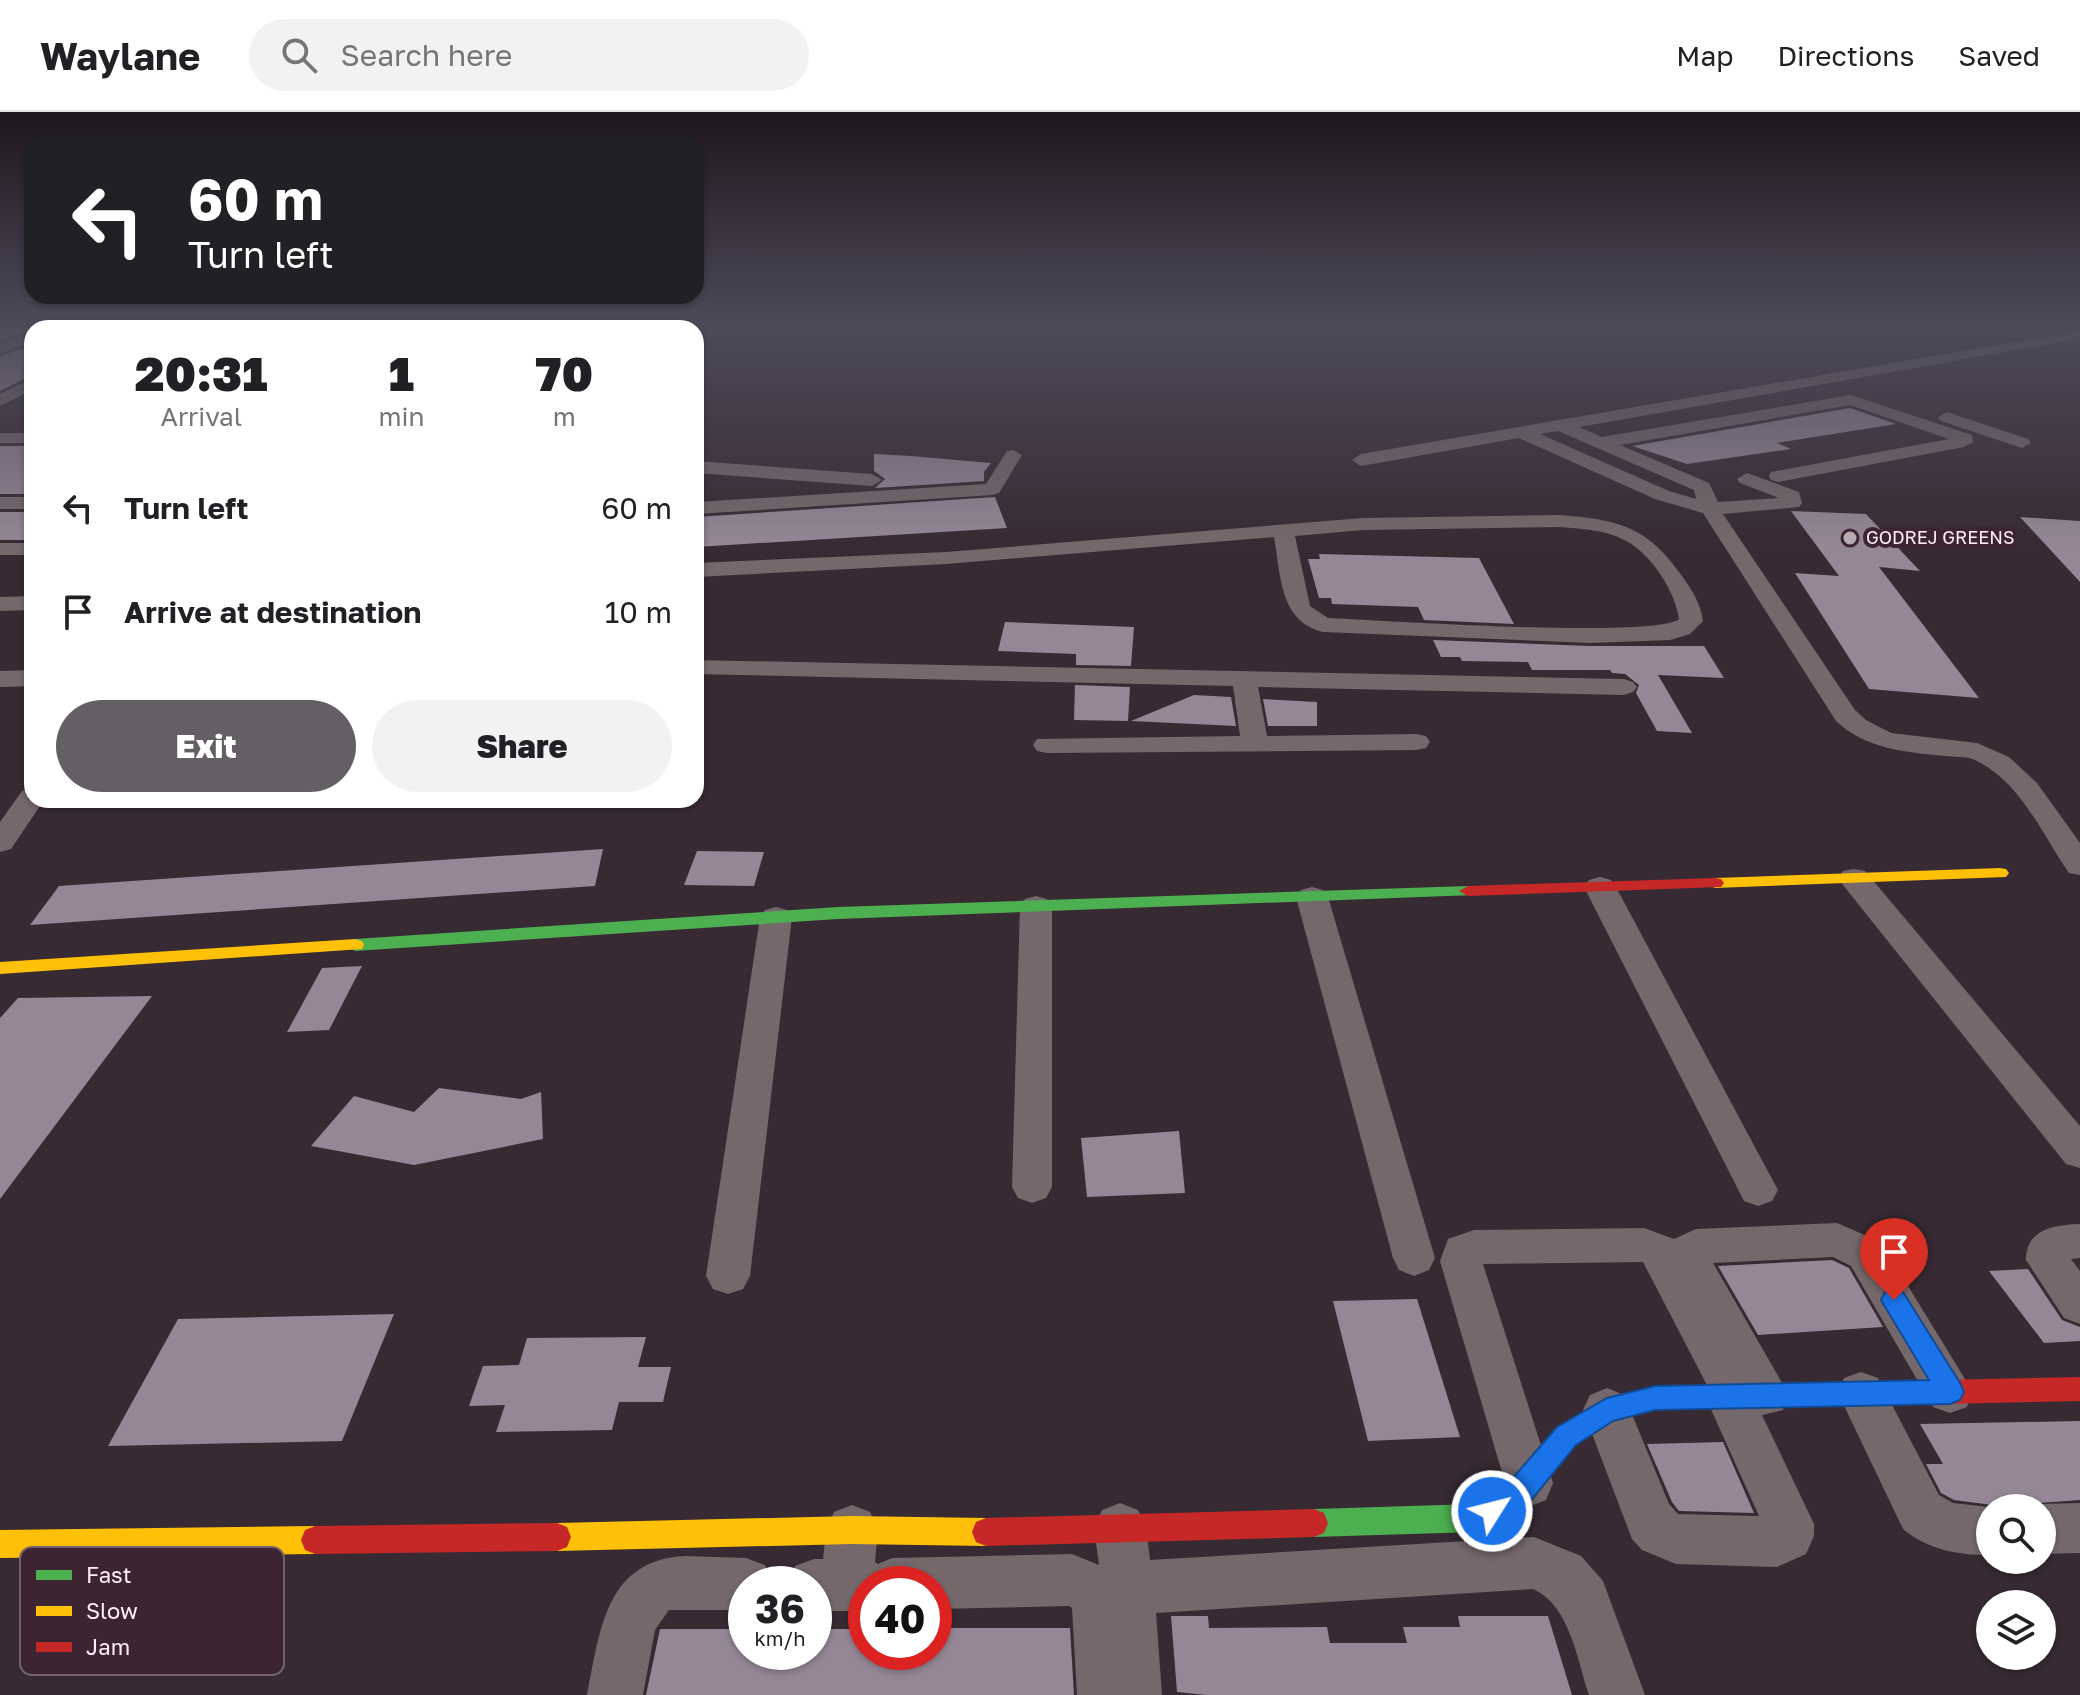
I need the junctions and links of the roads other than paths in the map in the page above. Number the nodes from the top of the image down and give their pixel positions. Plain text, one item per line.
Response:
1 (1716, 400) edge
2 (1900, 400) edge
3 (1564, 427) junction
4 (1523, 433) junction
5 (0, 438) edge
6 (24, 438) edge
7 (1600, 443) junction
8 (2022, 443) dead end
9 (1013, 455) dead end
10 (1361, 460) dead end
11 (704, 468) edge
12 (1778, 476) dead end
13 (1725, 486) junction
14 (992, 489) junction
15 (0, 503) edge
16 (24, 503) edge
17 (704, 507) edge
18 (1283, 529) junction
19 (0, 549) edge
20 (24, 549) edge
21 (704, 570) edge
22 (24, 603) edge
23 (0, 604) edge
24 (704, 667) edge
25 (24, 678) edge
26 (0, 679) edge
27 (1244, 679) junction
28 (1624, 687) dead end
29 (1416, 742) dead end
30 (1255, 744) junction
31 (1047, 745) dead end
32 (24, 808) edge
33 (1, 840) edge
34 (2080, 866) edge
35 (2000, 873) dead end
36 (1854, 878) junction
37 (1600, 887) junction
38 (1312, 897) junction
39 (1036, 906) junction
40 (776, 917) junction
41 (0, 968) edge
42 (2080, 1153) edge
43 (1032, 1187) dead end
44 (1758, 1190) dead end
45 (2080, 1241) edge
46 (1414, 1258) dead end
47 (728, 1276) dead end
48 (2080, 1305) edge
49 (2080, 1389) edge
50 (1950, 1392) junction
51 (1861, 1393) junction
52 (1744, 1396) junction
53 (1607, 1410) junction
54 (1528, 1483) junction
55 (1120, 1528) junction
56 (2080, 1528) edge
57 (2056, 1529) edge
58 (852, 1530) junction
59 (1976, 1530) edge
60 (0, 1544) edge
61 (854, 1566) edge
62 (952, 1582) edge
63 (728, 1584) edge
64 (1128, 1588) junction
65 (615, 1695) edge
66 (1105, 1695) edge
67 (1134, 1695) edge
68 (1617, 1695) edge

1 - 3 street
2 - 8 street
3 - 4 street
3 - 7 street
4 - 10 street
4 - 13 street
5 - 6 street
7 - 12 street
7 - 13 street
9 - 14 street
11 - 14 street
13 - 34 street
14 - 17 street
15 - 16 street
18 - 18 street
18 - 21 street
19 - 20 street
22 - 23 street
24 - 27 street
25 - 26 street
27 - 28 street
27 - 30 street
29 - 30 street
30 - 31 street
32 - 33 street
35 - 36 street
36 - 37 street
36 - 42 street
37 - 38 street
37 - 44 street
38 - 39 street
38 - 46 street
39 - 40 street
39 - 43 street
40 - 41 street
40 - 47 street
45 - 48 street
49 - 50 street
50 - 51 street
50 - 52 street
51 - 52 street
51 - 59 street
52 - 53 street
52 - 53 street
52 - 54 street
53 - 54 street
54 - 55 street
55 - 58 street
55 - 64 street
56 - 57 street
58 - 60 street
58 - 61 street
62 - 66 street
63 - 65 street
64 - 67 street
64 - 68 street

